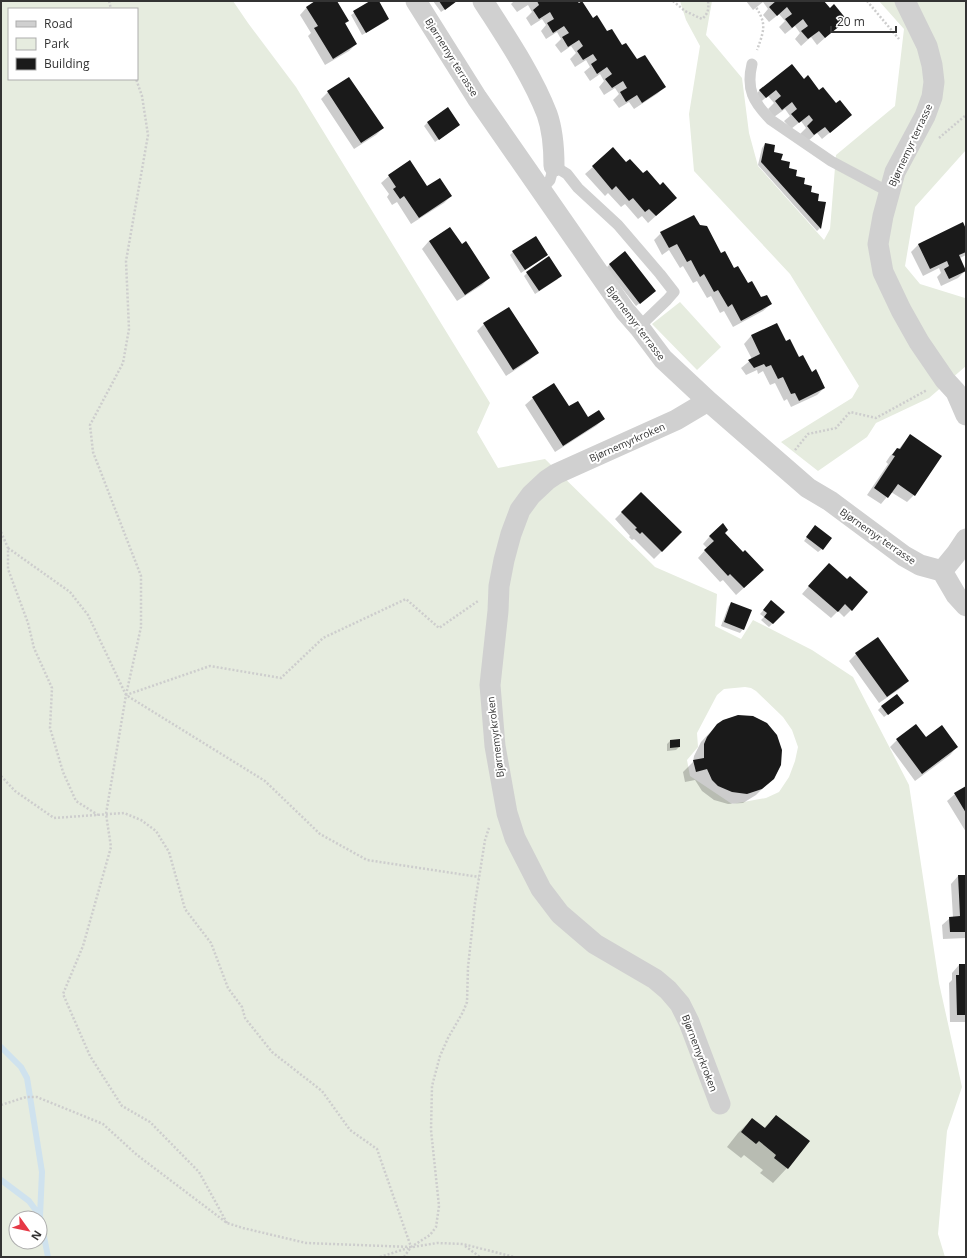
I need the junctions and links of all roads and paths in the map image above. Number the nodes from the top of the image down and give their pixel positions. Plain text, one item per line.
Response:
1 (416, 1) edge
2 (483, 1) edge
3 (673, 1) edge
4 (708, 1) edge
5 (752, 1) edge
6 (905, 1) edge
7 (752, 64) joint
8 (136, 80) edge
9 (554, 166) junction
10 (541, 190) junction
11 (889, 192) junction
12 (639, 327) junction
13 (955, 387) edge
14 (708, 401) junction
15 (966, 415) edge
16 (782, 464) junction
17 (1, 532) edge
18 (966, 539) edge
19 (8, 548) junction
20 (942, 571) junction
21 (499, 586) junction
22 (966, 606) edge
23 (126, 695) junction
24 (1, 776) edge
25 (106, 814) junction
26 (99, 815) junction
27 (489, 826) dead end
28 (479, 877) junction
29 (720, 1104) dead end
30 (1, 1105) edge
31 (227, 1223) junction
32 (463, 1244) junction
33 (411, 1247) junction
34 (380, 1257) edge
35 (404, 1257) edge
36 (480, 1257) edge
37 (514, 1257) edge

1 - 10 street, Bjørnemyr terrasse
2 - 9 street
3 - 4 path
5 - 7 path
6 - 11 street, Bjørnemyr terrasse
7 - 11 lane
8 - 23 path
9 - 10 lane
9 - 12 lane
10 - 12 street, Bjørnemyr terrasse
11 - 13 street, Bjørnemyr terrasse
12 - 14 street, Bjørnemyr terrasse
13 - 15 street, Bjørnemyr terrasse
13 - 16 path
14 - 16 street, Bjørnemyr terrasse
14 - 21 street, Bjørnemyrkroken
16 - 20 street, Bjørnemyr terrasse
17 - 19 path
18 - 20 street
19 - 23 path
19 - 26 path
20 - 22 street
21 - 23 path
21 - 29 street, Bjørnemyrkroken
23 - 25 path
23 - 28 path
24 - 26 path
25 - 26 path
25 - 31 path
25 - 33 path
27 - 28 path
28 - 33 path
30 - 31 path
31 - 33 path
32 - 33 path
32 - 36 path
32 - 37 path
33 - 34 path
33 - 35 path

